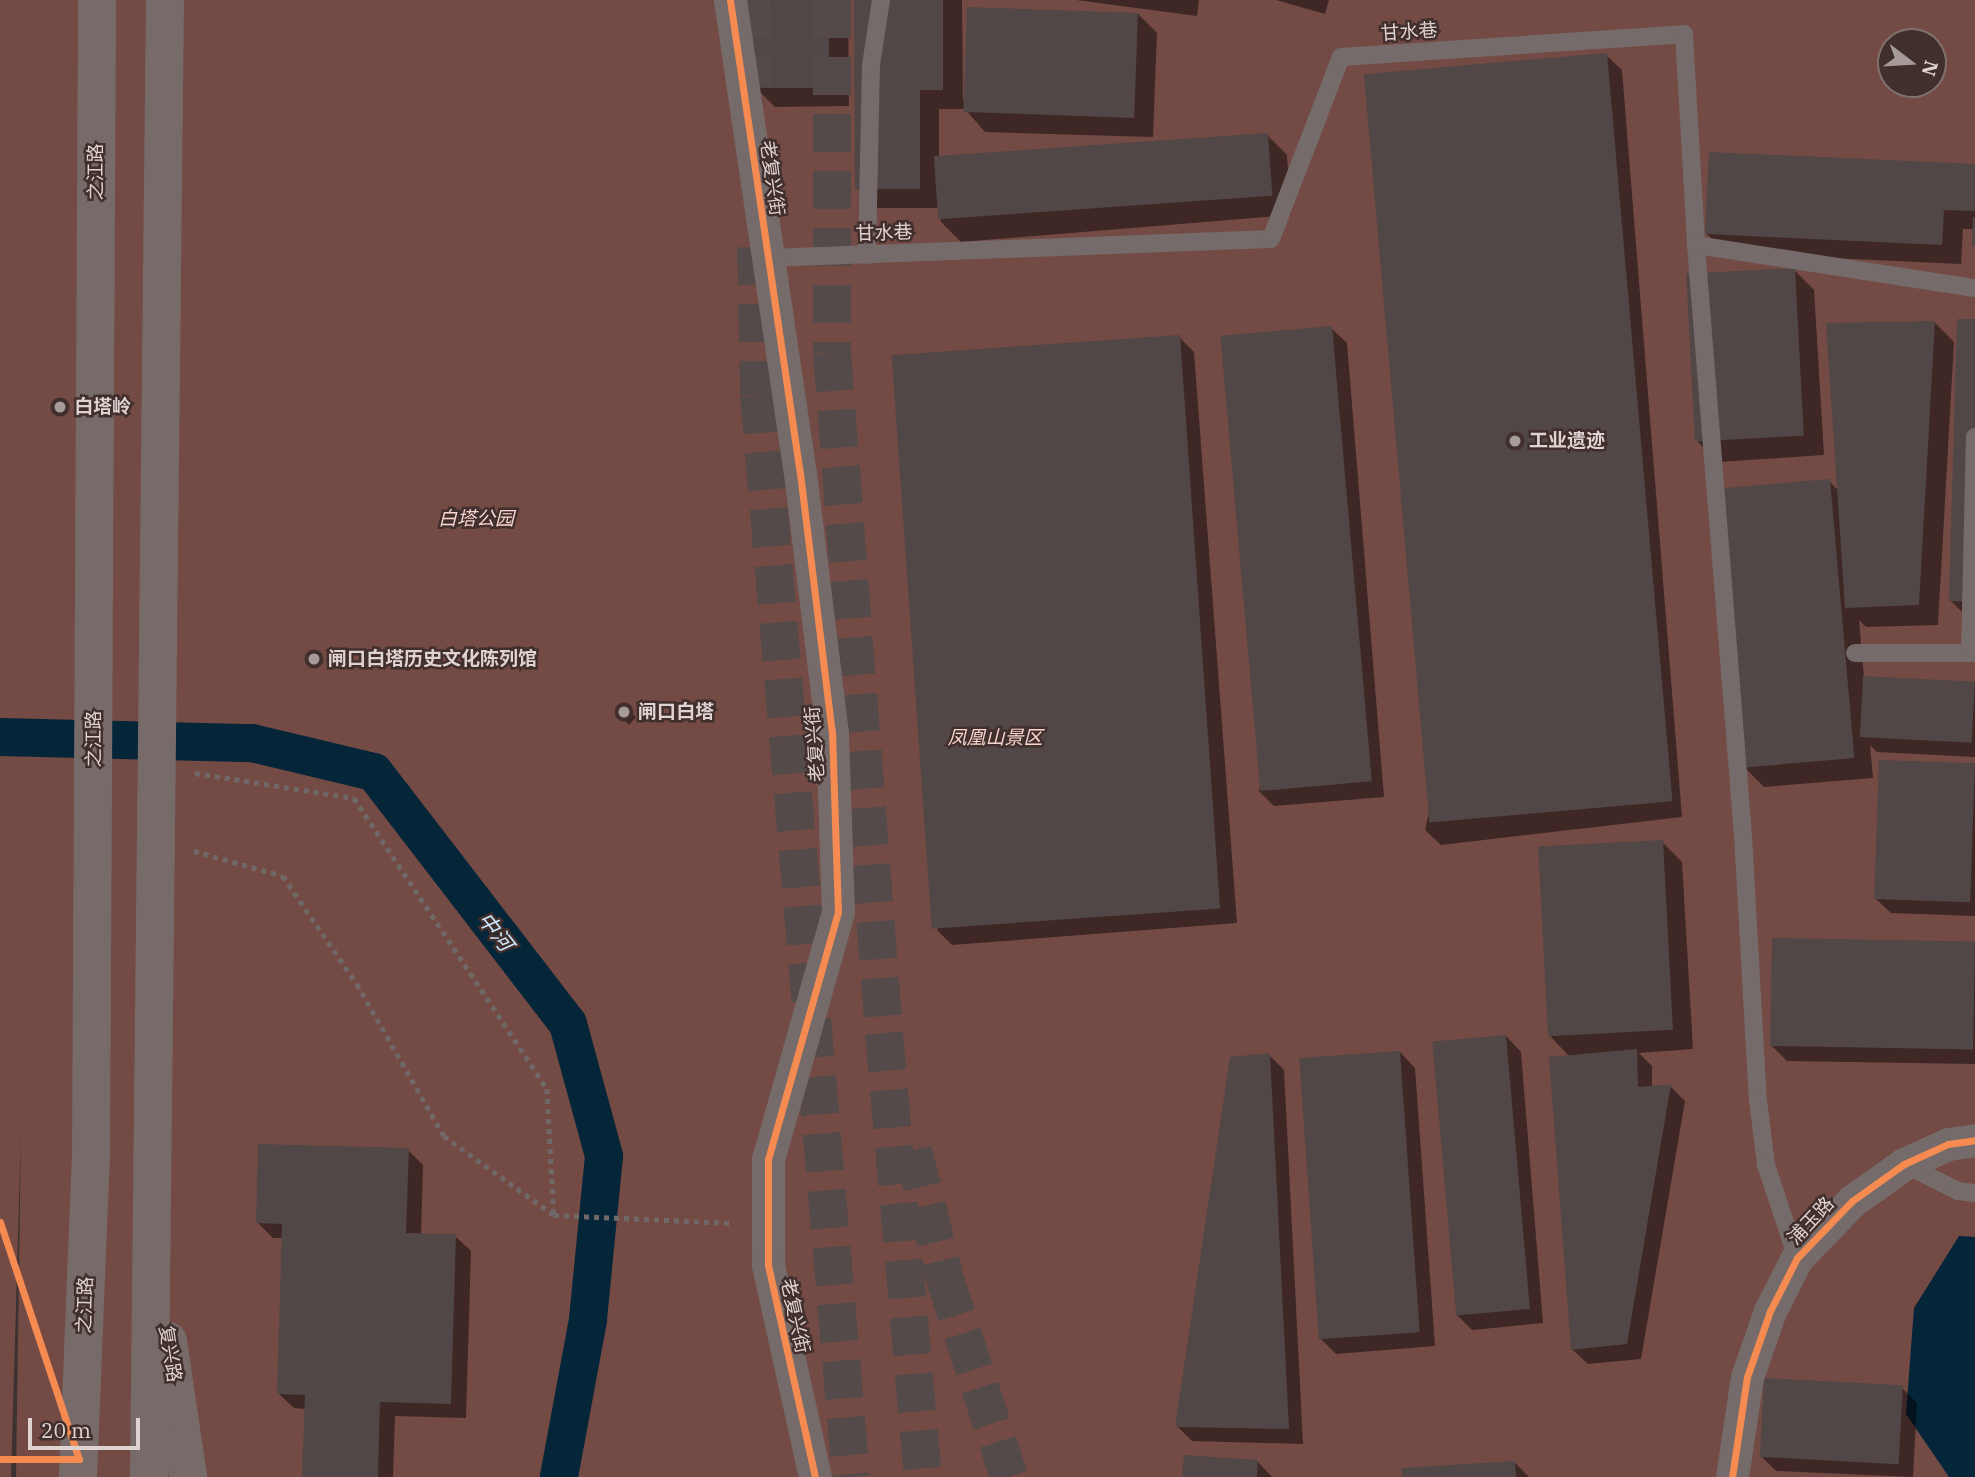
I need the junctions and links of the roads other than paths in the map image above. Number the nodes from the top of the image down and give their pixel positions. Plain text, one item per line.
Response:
1 (97, 0) edge
2 (165, 0) edge
3 (730, 0) edge
4 (881, 0) edge
5 (1696, 245) junction
6 (867, 255) junction
7 (768, 258) junction
8 (1975, 288) edge
9 (1975, 437) edge
10 (1855, 653) dead end
11 (1972, 653) edge
12 (1975, 1140) edge
13 (1905, 1164) junction
14 (1975, 1193) edge
15 (149, 1232) junction
16 (1797, 1258) junction
17 (78, 1477) edge
18 (149, 1477) edge
19 (188, 1477) edge
20 (815, 1477) edge
21 (1732, 1477) edge

1 - 17 main road, 之江路
2 - 15 main road
3 - 7 street, 老复兴街
4 - 6 lane
5 - 6 lane, 甘水巷
5 - 8 lane
5 - 16 lane
6 - 7 lane, 甘水巷
7 - 20 street, 老复兴街
9 - 11 lane
10 - 11 lane
12 - 13 street, 浦玉路
13 - 14 lane
13 - 16 street, 浦玉路
15 - 18 main road
15 - 19 main road, 复兴路
16 - 21 street, 浦玉路

